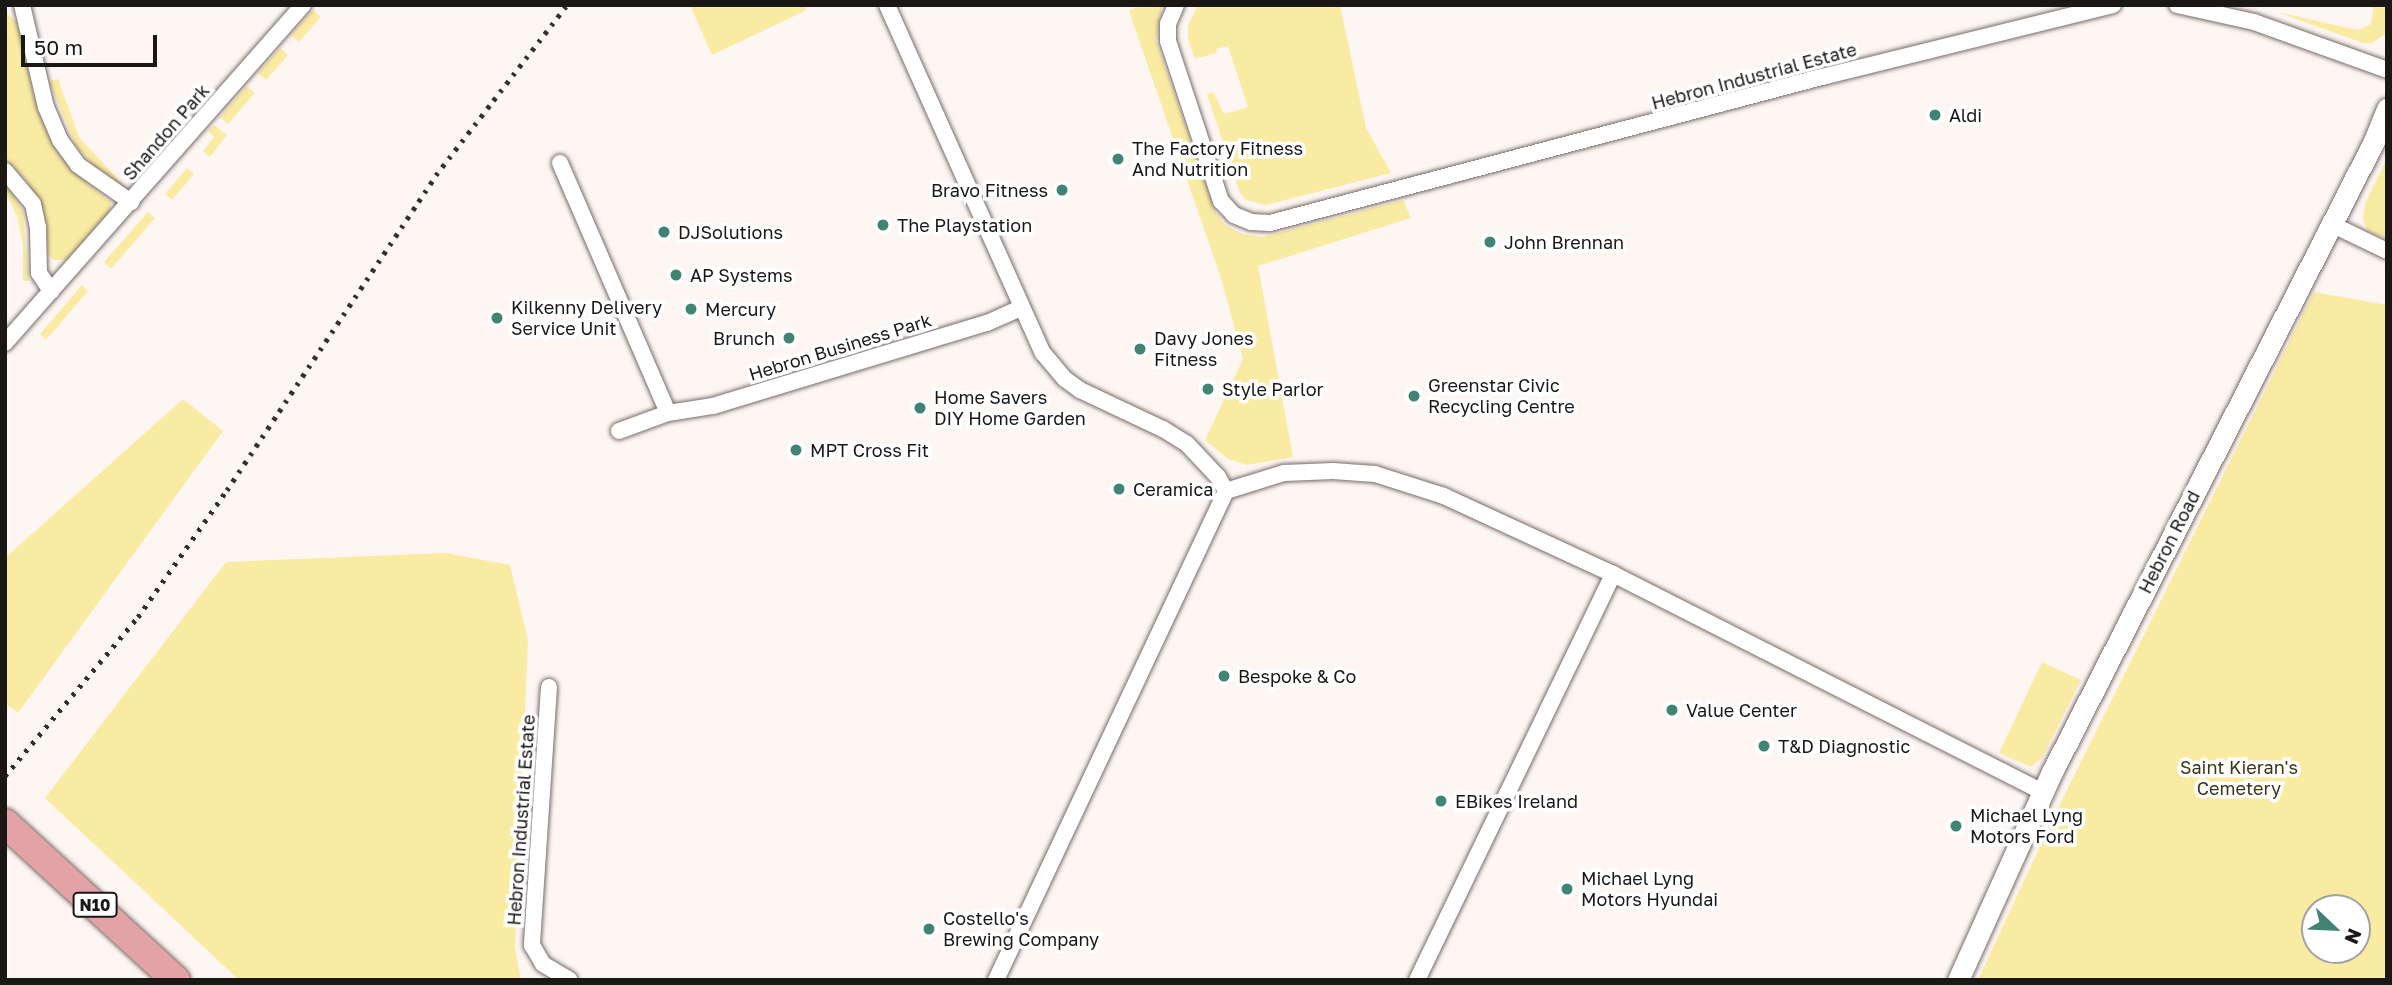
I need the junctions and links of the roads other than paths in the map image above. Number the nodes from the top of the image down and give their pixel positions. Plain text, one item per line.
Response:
1 (22, 5) edge
2 (303, 5) edge
3 (887, 5) edge
4 (1176, 5) edge
5 (2113, 5) edge
6 (2177, 5) edge
7 (2387, 70) edge
8 (2387, 108) edge
9 (560, 163) dead end
10 (5, 171) edge
11 (131, 202) junction
12 (2331, 225) junction
13 (2387, 251) edge
14 (51, 291) junction
15 (1020, 308) junction
16 (5, 343) edge
17 (668, 413) junction
18 (619, 431) dead end
19 (1226, 491) junction
20 (1613, 574) junction
21 (549, 687) dead end
22 (2043, 792) junction
23 (10, 827) edge
24 (176, 980) edge
25 (570, 980) edge
26 (996, 980) edge
27 (1417, 980) edge
28 (1958, 980) edge

1 - 11 street, Shandon Park
2 - 11 street, Shandon Park
3 - 15 street
4 - 5 street, Hebron Industrial Estate
6 - 7 street
8 - 12 street, Hebron Road
9 - 17 street
10 - 14 street
11 - 14 street
12 - 13 street
12 - 22 street, Hebron Road
14 - 16 street
15 - 17 street, Hebron Business Park
15 - 19 street
17 - 18 street, Hebron Business Park
19 - 20 street
19 - 26 street
20 - 22 street
20 - 27 street
21 - 25 street, Hebron Industrial Estate
22 - 28 street, Hebron Road
23 - 24 highway, N10

